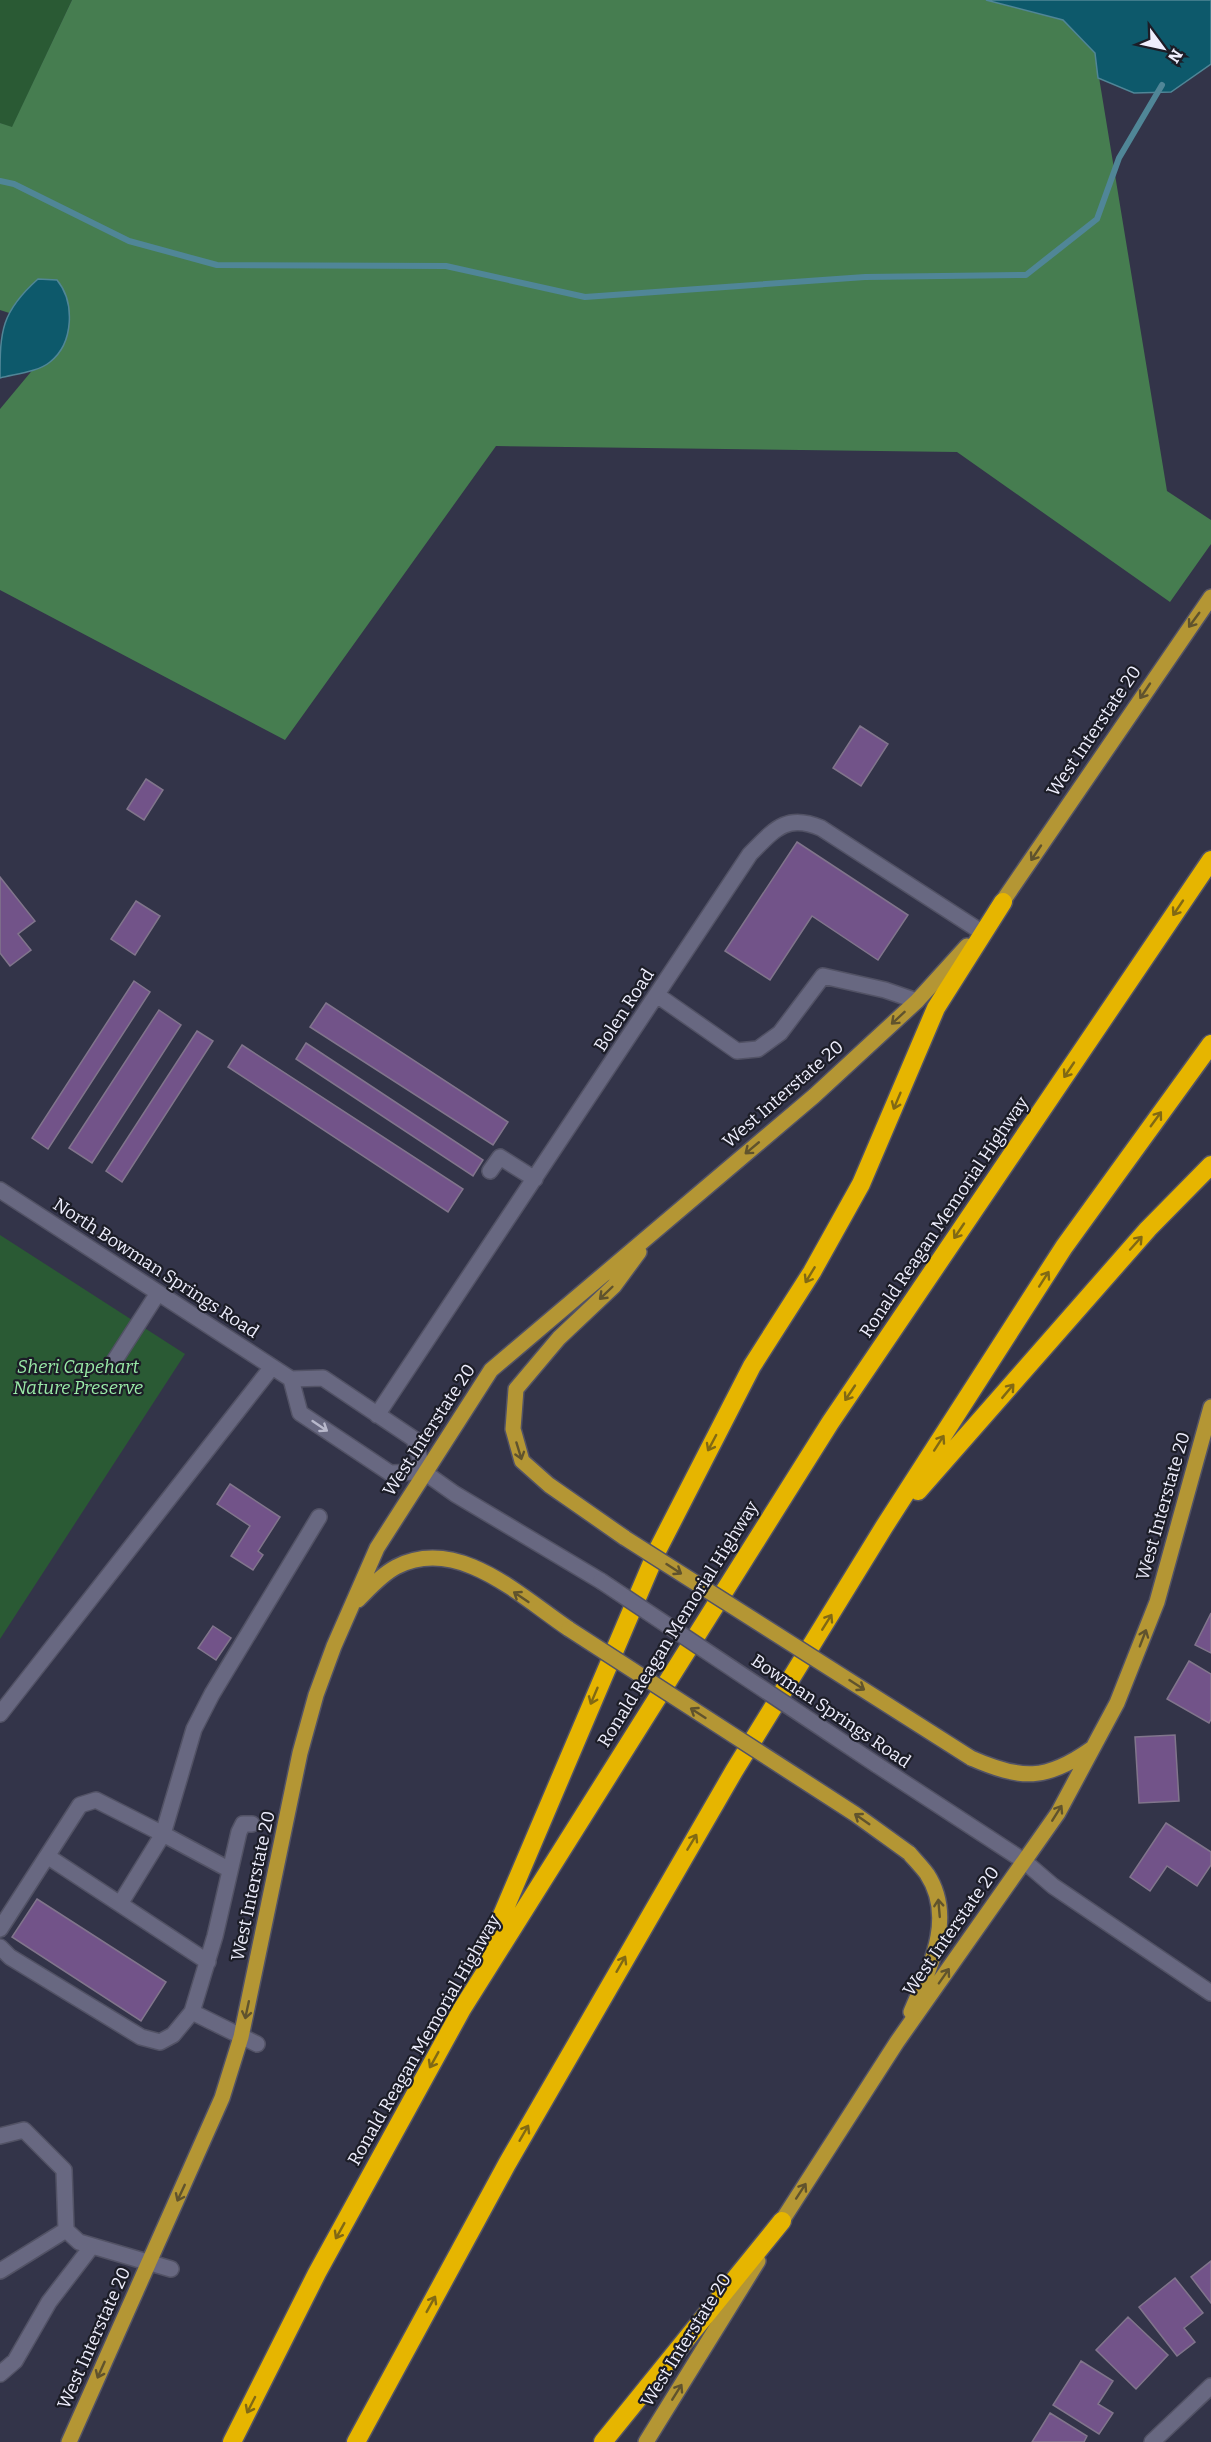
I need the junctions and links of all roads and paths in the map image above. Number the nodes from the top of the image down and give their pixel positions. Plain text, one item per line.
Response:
1 (1211, 597) edge
2 (1211, 860) edge
3 (1003, 902) junction
4 (980, 931) junction
5 (657, 995) junction
6 (917, 1001) junction
7 (1211, 1044) edge
8 (1211, 1165) edge
9 (490, 1171) dead end
10 (535, 1179) junction
11 (0, 1190) edge
12 (655, 1231) junction
13 (158, 1293) junction
14 (112, 1363) dead end
15 (272, 1367) junction
16 (291, 1379) junction
17 (1211, 1407) edge
18 (377, 1415) junction
19 (424, 1472) junction
20 (320, 1516) dead end
21 (884, 1527) junction
22 (351, 1606) junction
23 (0, 1714) edge
24 (1094, 1746) junction
25 (252, 1824) dead end
26 (163, 1834) junction
27 (47, 1856) junction
28 (1024, 1862) junction
29 (230, 1870) junction
30 (120, 1904) junction
31 (0, 1929) edge
32 (0, 1947) edge
33 (208, 1962) junction
34 (1211, 1993) edge
35 (462, 2009) junction
36 (192, 2013) junction
37 (241, 2037) junction
38 (897, 2042) junction
39 (257, 2044) dead end
40 (0, 2136) edge
41 (782, 2221) junction
42 (66, 2230) junction
43 (92, 2246) junction
44 (149, 2261) junction
45 (171, 2269) dead end
46 (0, 2271) edge
47 (403, 2356) junction
48 (0, 2374) edge
49 (1211, 2386) edge
50 (69, 2442) edge
51 (232, 2442) edge
52 (356, 2442) edge
53 (366, 2442) edge
54 (603, 2442) edge
55 (646, 2442) edge
56 (1152, 2442) edge

1 -> 3 main road, West Interstate 20
2 -> 35 highway, Ronald Reagan Memorial Highway
3 - 4 main road, West Interstate 20
3 -> 35 highway
4 - 5 street, Bolen Road
4 - 6 main road, West Interstate 20
5 - 6 street
5 - 10 street, Bolen Road
6 -> 12 main road, West Interstate 20
21 -> 7 highway
21 -> 8 highway
9 - 10 street
10 - 18 street, Bolen Road
11 - 13 street, North Bowman Springs Road
12 - 19 main road, West Interstate 20
12 -> 24 main road, bridge
13 - 14 street
13 - 15 street, North Bowman Springs Road
15 - 16 street, North Bowman Springs Road
15 - 23 street
16 - 18 street
16 -> 19 street
24 -> 17 main road, West Interstate 20
18 - 19 street
19 - 22 main road, West Interstate 20
19 - 28 street, Bowman Springs Road, bridge
20 - 26 street
47 -> 21 highway
22 -> 37 main road, West Interstate 20
38 -> 22 main road, bridge
28 -> 24 main road, West Interstate 20
25 - 29 street
26 - 27 street
26 - 29 street
26 - 30 street
27 - 30 street
27 - 31 street
28 - 34 street, Bowman Springs Road
38 -> 28 main road, West Interstate 20
29 - 33 street
30 - 33 street
32 - 36 street
33 - 36 street
35 -> 51 highway, Ronald Reagan Memorial Highway
36 - 37 street
37 - 39 street
37 -> 44 main road, West Interstate 20
41 -> 38 main road, West Interstate 20
40 - 42 street
41 - 54 highway
55 -> 41 main road, West Interstate 20
42 - 43 street
42 - 46 street
43 - 44 street
43 - 48 street
44 - 45 street
44 -> 50 main road, West Interstate 20
47 - 52 highway
47 - 53 highway
49 - 56 street

